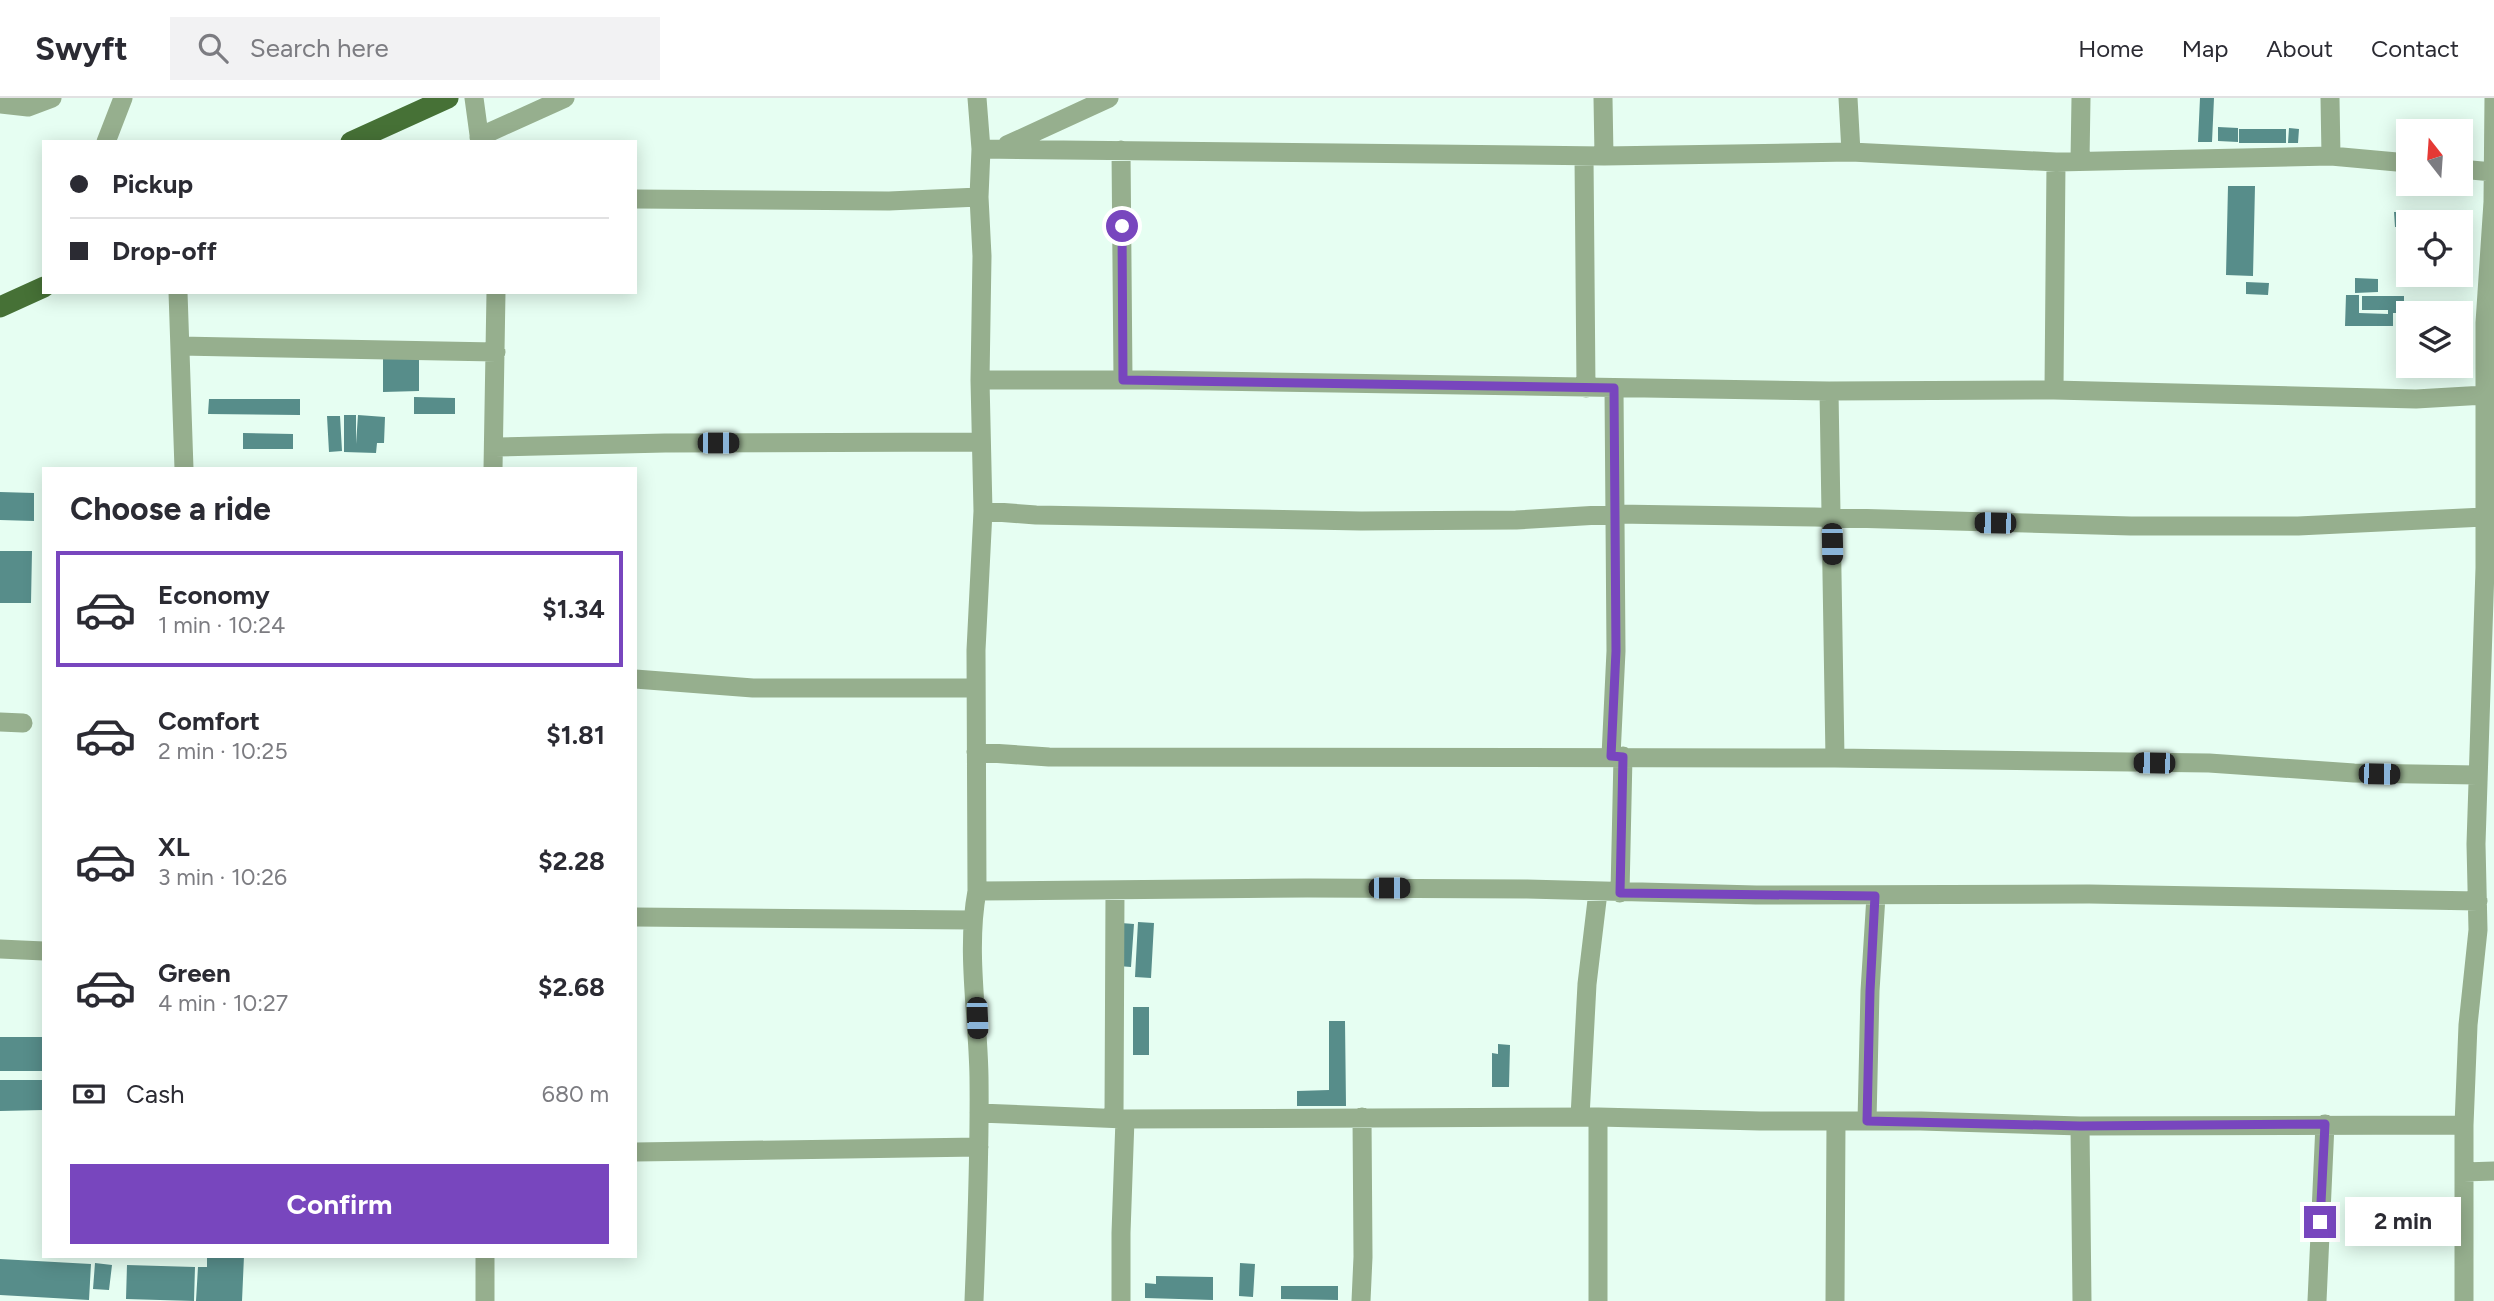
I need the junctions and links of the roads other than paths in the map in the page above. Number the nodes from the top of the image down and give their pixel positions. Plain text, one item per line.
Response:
1 (52, 98) edge
2 (123, 98) edge
3 (448, 98) edge
4 (474, 98) edge
5 (565, 98) edge
6 (977, 98) edge
7 (1108, 98) edge
8 (1603, 98) edge
9 (1848, 98) edge
10 (2081, 98) edge
11 (2330, 98) edge
12 (2494, 98) edge
13 (0, 104) edge
14 (107, 140) edge
15 (355, 140) edge
16 (480, 140) edge
17 (990, 149) junction
18 (1121, 149) junction
19 (1851, 152) junction
20 (1584, 156) junction
21 (1604, 156) junction
22 (2331, 156) junction
23 (2080, 161) junction
24 (2056, 162) junction
25 (2396, 162) edge
26 (2473, 170) edge
27 (2493, 172) edge
28 (979, 197) junction
29 (637, 198) edge
30 (2493, 202) edge
31 (42, 288) edge
32 (178, 294) edge
33 (496, 294) edge
34 (0, 307) edge
35 (180, 346) junction
36 (496, 352) junction
37 (980, 380) junction
38 (1123, 380) junction
39 (1586, 388) junction
40 (1614, 388) junction
41 (2054, 390) junction
42 (1829, 391) junction
43 (2485, 395) junction
44 (981, 442) junction
45 (2490, 444) edge
46 (495, 447) junction
47 (184, 467) edge
48 (494, 467) edge
49 (983, 511) junction
50 (1616, 514) junction
51 (1831, 517) junction
52 (2484, 517) junction
53 (2488, 679) edge
54 (637, 680) edge
55 (976, 688) junction
56 (0, 722) edge
57 (23, 723) dead end
58 (976, 752) junction
59 (1617, 756) junction
60 (1835, 758) junction
61 (2477, 775) junction
62 (1115, 890) junction
63 (976, 891) junction
64 (1598, 892) junction
65 (1620, 893) junction
66 (1875, 896) junction
67 (2478, 901) junction
68 (637, 917) edge
69 (971, 920) junction
70 (2486, 930) edge
71 (0, 949) edge
72 (42, 951) edge
73 (979, 1113) junction
74 (1362, 1117) junction
75 (1589, 1117) junction
76 (1120, 1119) junction
77 (1836, 1121) junction
78 (1867, 1121) junction
79 (2325, 1124) junction
80 (2464, 1125) junction
81 (2080, 1126) junction
82 (979, 1147) junction
83 (637, 1152) edge
84 (2494, 1171) edge
85 (2464, 1172) junction
86 (485, 1258) edge
87 (485, 1301) edge
88 (974, 1301) edge
89 (1121, 1301) edge
90 (1361, 1301) edge
91 (1598, 1301) edge
92 (1835, 1301) edge
93 (2082, 1301) edge
94 (2317, 1301) edge
95 (2464, 1301) edge

1 - 13 street
2 - 14 street
3 - 15 main road
4 - 16 street
5 - 16 street
6 - 17 street
7 - 17 street
8 - 21 street
9 - 19 street
10 - 23 street
11 - 22 street
12 - 27 street
17 - 18 street
17 - 28 street
18 - 20 street
18 - 38 street
19 - 21 street
19 - 24 street
20 - 21 street
20 - 39 street
22 - 23 street
22 - 25 street
23 - 24 street
24 - 41 street
26 - 27 street
27 - 30 street
28 - 29 street
28 - 37 street
30 - 43 street
31 - 34 main road
32 - 35 street
33 - 36 street
35 - 36 street
35 - 47 street
36 - 46 street
37 - 38 street
37 - 44 street
38 - 39 street
39 - 40 street
40 - 42 street
40 - 50 street
41 - 42 street
41 - 43 street
42 - 51 street
43 - 45 street
44 - 46 street
44 - 49 street
45 - 52 street
46 - 48 street
49 - 50 street
49 - 55 street
50 - 51 street
50 - 59 street
51 - 52 street
51 - 60 street
52 - 53 street
53 - 61 street
54 - 55 street
55 - 58 street
56 - 57 street
58 - 59 street
58 - 63 street
59 - 60 street
59 - 65 street
60 - 61 street
61 - 67 street
62 - 63 street
62 - 64 street
62 - 76 street
63 - 69 street
64 - 65 street
64 - 75 street
65 - 66 street
66 - 67 street
66 - 78 street
67 - 70 street
68 - 69 street
69 - 73 street
70 - 80 street
71 - 72 street
73 - 76 street
73 - 82 street
74 - 75 street
74 - 76 street
74 - 90 street
75 - 77 street
75 - 91 street
76 - 89 street
77 - 78 street
77 - 92 street
78 - 81 street
79 - 80 street
79 - 81 street
79 - 94 street
80 - 85 street
81 - 93 street
82 - 83 street
82 - 88 street
84 - 85 street
85 - 95 street
86 - 87 street

